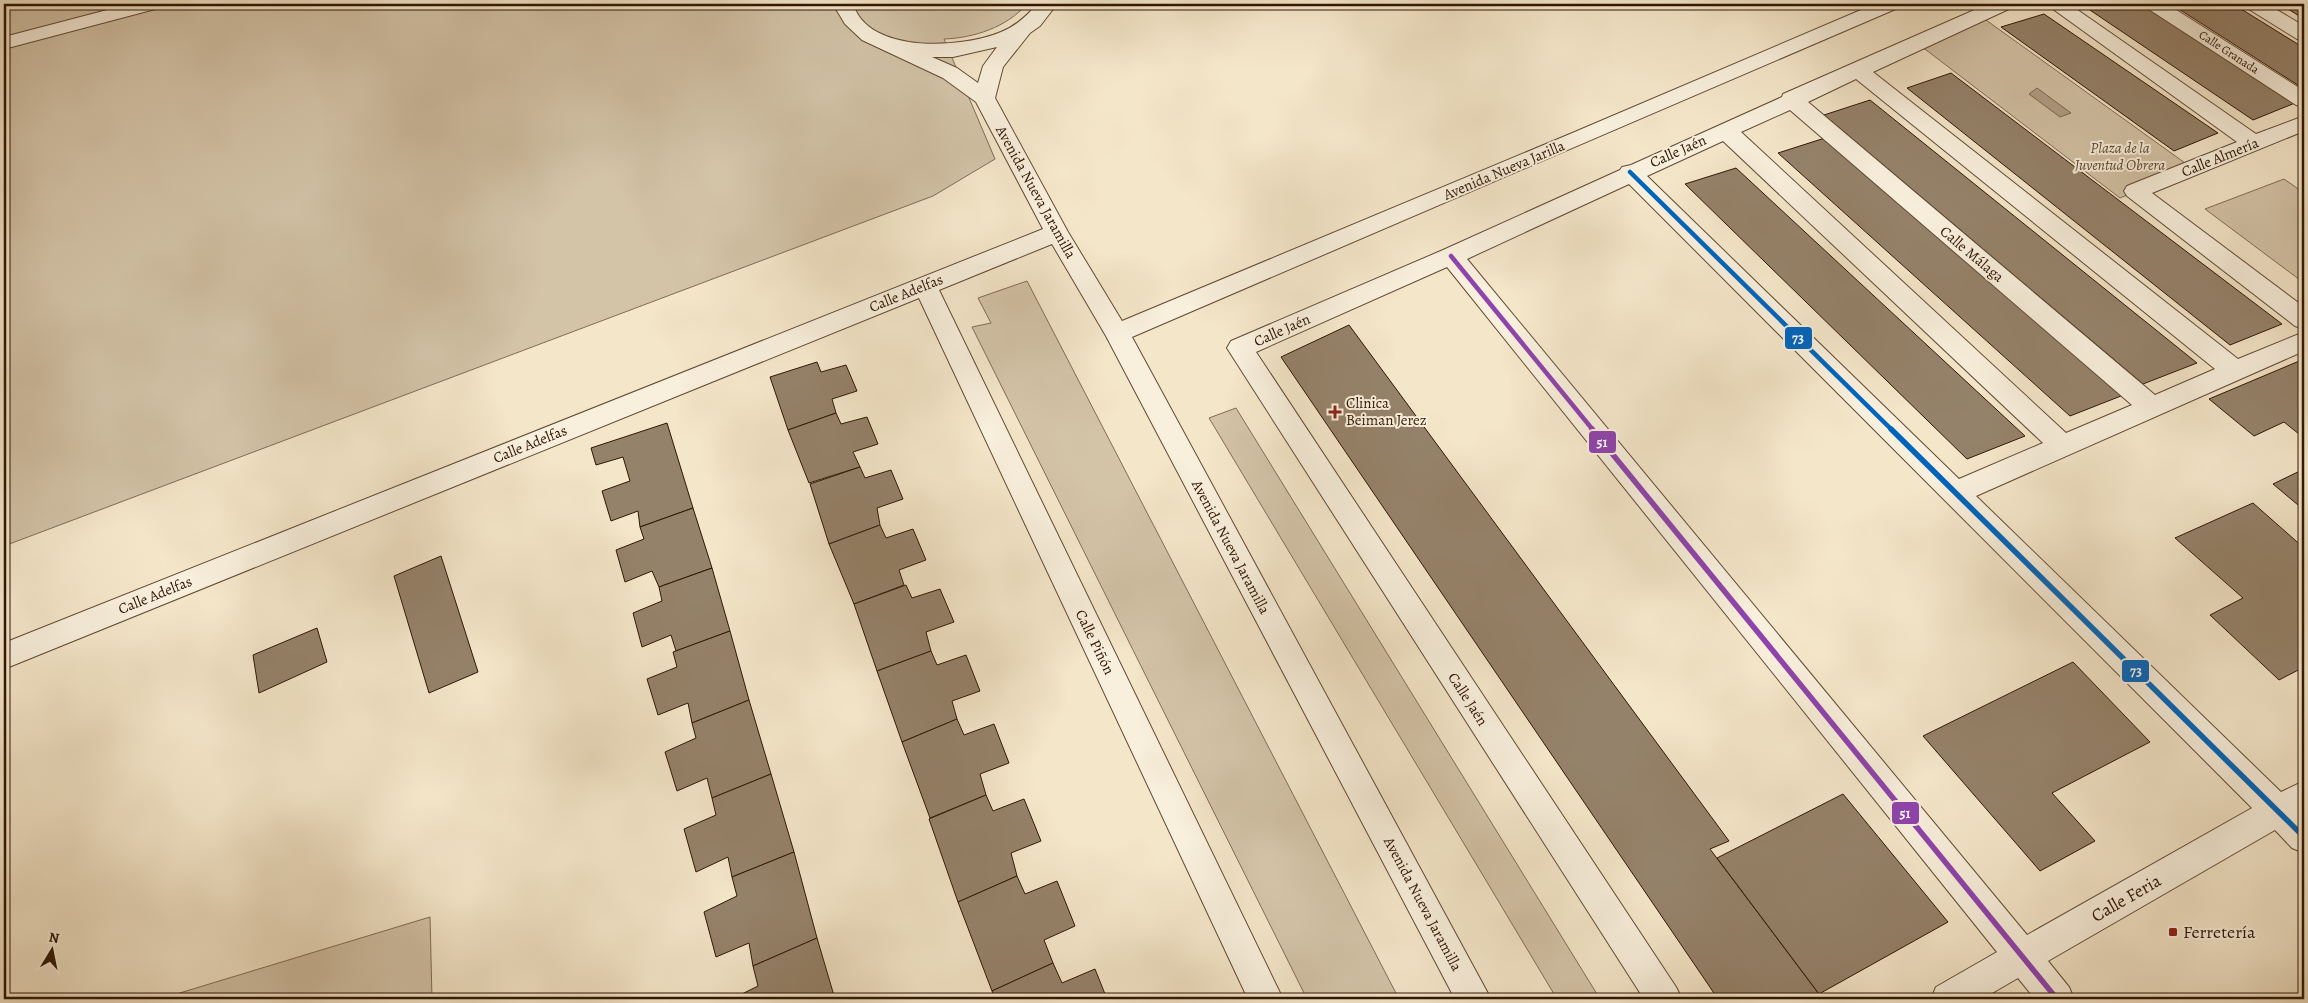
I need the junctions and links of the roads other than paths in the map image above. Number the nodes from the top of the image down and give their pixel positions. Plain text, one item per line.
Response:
1 (152, 4) edge
2 (843, 4) edge
3 (1891, 4) edge
4 (2004, 4) edge
5 (2056, 4) edge
6 (2154, 4) edge
7 (2254, 4) edge
8 (1047, 6) edge
9 (118, 8) edge
10 (1025, 28) junction
11 (2304, 35) edge
12 (883, 42) junction
13 (4, 43) edge
14 (1858, 70) junction
15 (984, 98) junction
16 (1791, 100) junction
17 (2304, 100) edge
18 (2304, 124) edge
19 (1725, 130) junction
20 (2254, 144) junction
21 (1630, 172) junction
22 (1057, 233) junction
23 (1451, 256) junction
24 (925, 285) junction
25 (2304, 320) edge
26 (1116, 332) junction
27 (2304, 340) edge
28 (2236, 372) junction
29 (2154, 408) junction
30 (2064, 447) junction
31 (1955, 493) junction
32 (4, 656) edge
33 (2291, 804) edge
34 (2304, 837) edge
35 (2022, 957) junction
36 (1266, 999) edge
37 (1474, 999) edge
38 (1664, 999) edge
39 (1948, 999) edge
40 (2057, 999) edge

1 - 9 street
2 - 12 street
3 - 26 street, Avenida Nueva Jarilla
4 - 14 street, Calle Jaén
5 - 20 street
6 - 17 street, Calle Granada
7 - 11 street
8 - 10 street
9 - 13 street
10 - 12 street
10 - 15 street
12 - 15 street, Avenida Nueva Jaramilla
14 - 16 street, Calle Jaén
14 - 28 street
15 - 22 street, Avenida Nueva Jaramilla
16 - 19 street, Calle Jaén
16 - 29 street, Calle Málaga
18 - 20 street, Calle Almería
19 - 21 street, Calle Jaén
19 - 30 street
20 - 25 street, Calle Almería
21 - 23 street, Calle Jaén
21 - 31 street
22 - 24 street, Calle Adelfas
22 - 26 street, Avenida Nueva Jaramilla
23 - 35 street
23 - 38 street, Calle Jaén
24 - 32 street, Calle Adelfas
24 - 36 street, Calle Piñón
26 - 37 street, Avenida Nueva Jaramilla
27 - 28 street
28 - 29 street
29 - 30 street
30 - 31 street
31 - 33 street
33 - 34 street
33 - 35 street, Calle Feria
35 - 39 street, Calle Feria
35 - 40 street

